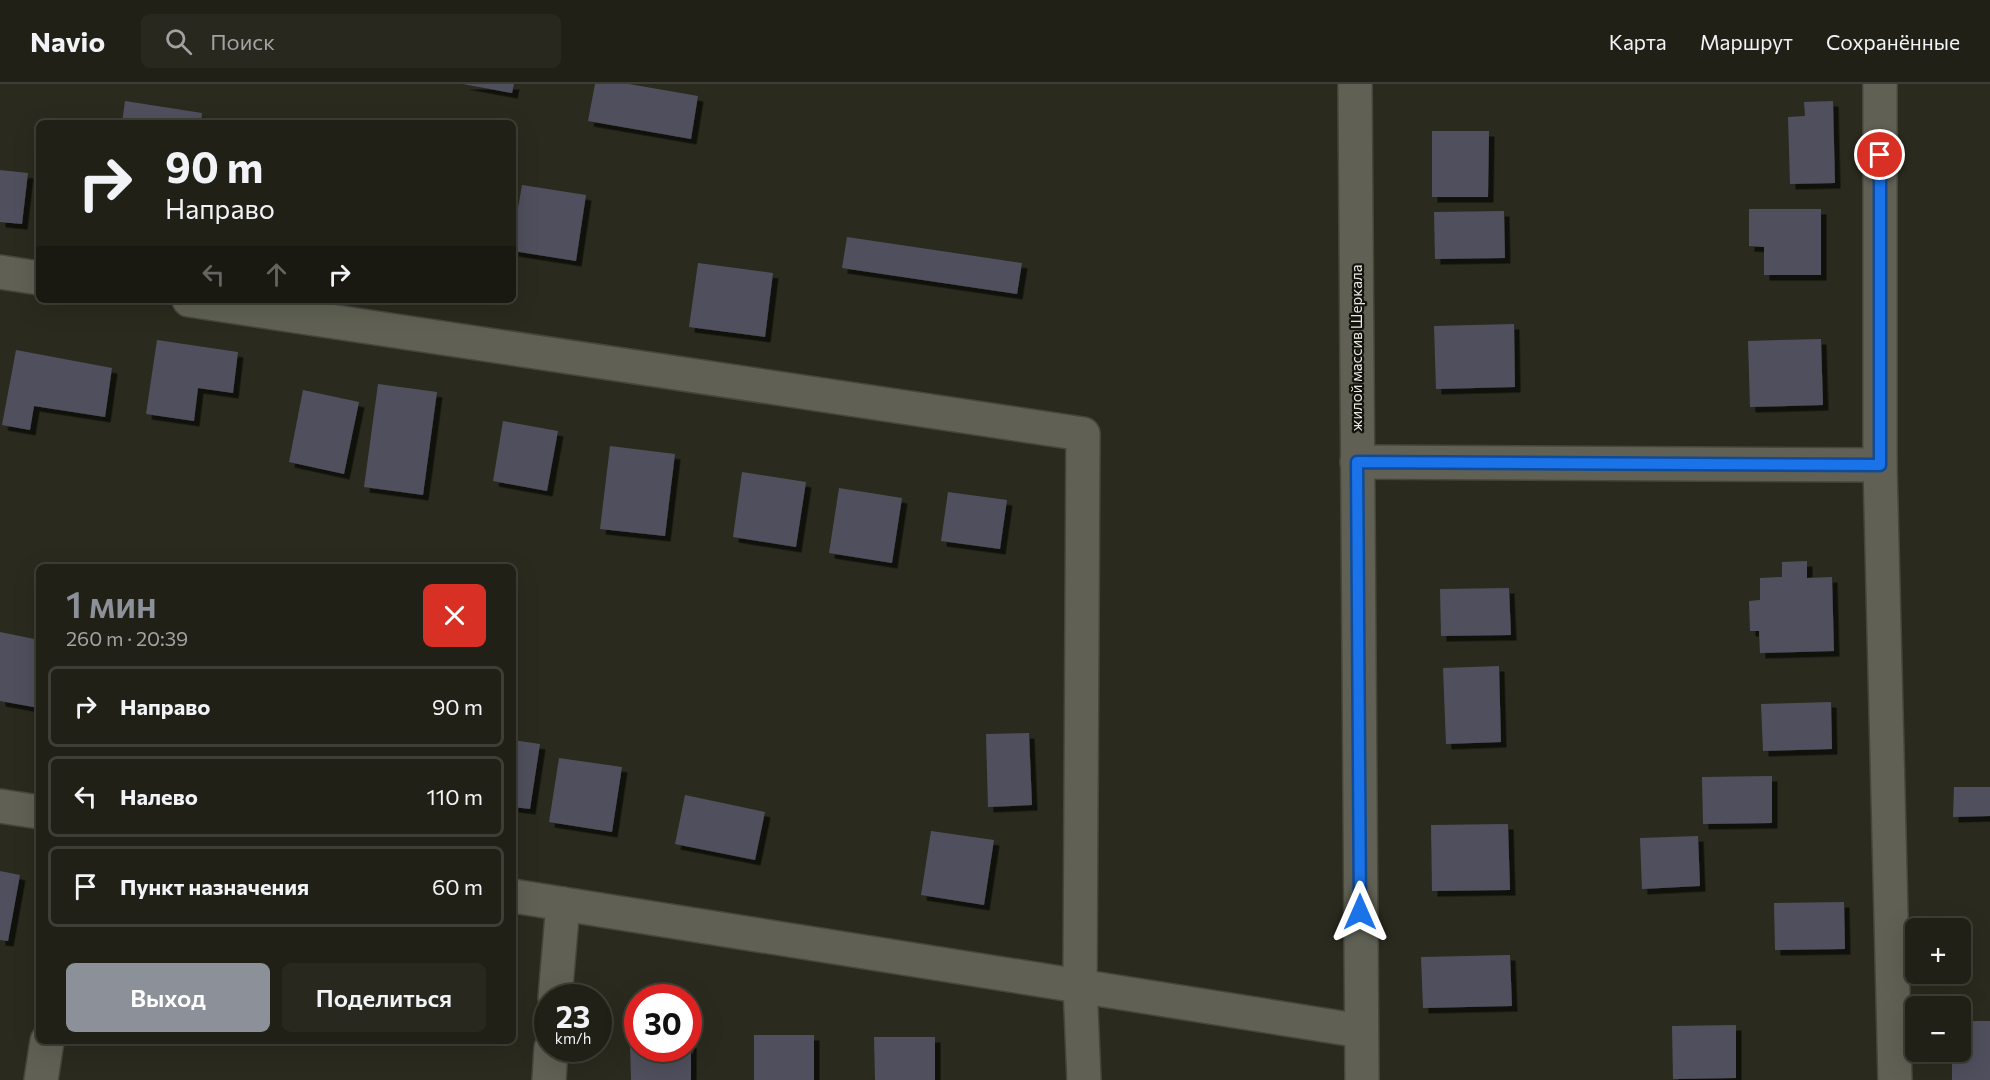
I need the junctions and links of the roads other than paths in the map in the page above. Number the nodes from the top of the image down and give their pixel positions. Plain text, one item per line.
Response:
1 (1354, 84) edge
2 (1880, 84) edge
3 (0, 272) edge
4 (36, 278) edge
5 (209, 303) edge
6 (1357, 462) junction
7 (1880, 465) junction
8 (0, 806) edge
9 (36, 812) edge
10 (516, 896) edge
11 (563, 904) junction
12 (556, 984) edge
13 (1080, 985) junction
14 (1361, 1031) junction
15 (47, 1044) edge
16 (550, 1062) edge
17 (41, 1080) edge
18 (549, 1080) edge
19 (1084, 1080) edge
20 (1362, 1080) edge
21 (1895, 1080) edge

1 - 6 street, жилой массив Шеркала
2 - 7 street
3 - 4 street
5 - 13 street
6 - 7 street
6 - 14 street, жилой массив Шеркала
7 - 21 street
8 - 9 street
10 - 11 street
11 - 12 street
11 - 13 street
13 - 14 street
13 - 19 street
14 - 20 street, жилой массив Шеркала
15 - 17 street
16 - 18 street

